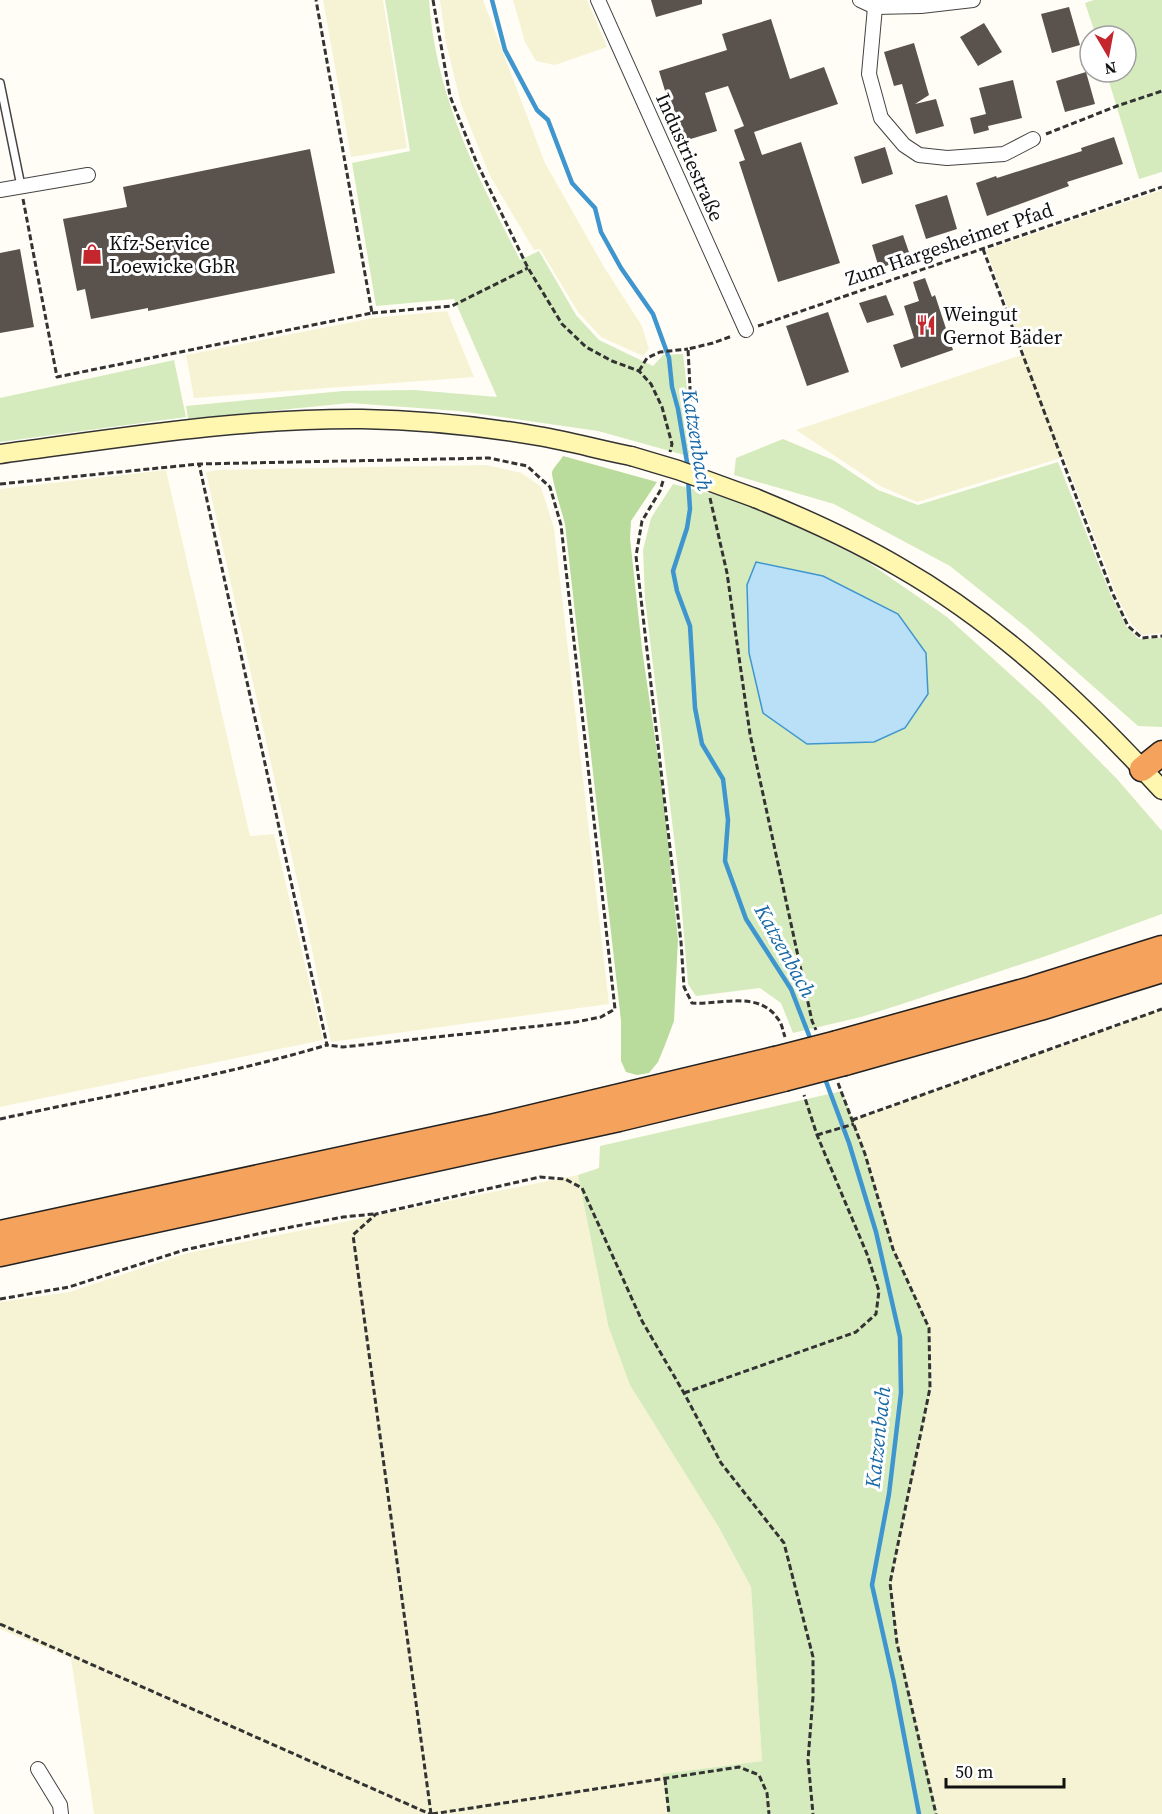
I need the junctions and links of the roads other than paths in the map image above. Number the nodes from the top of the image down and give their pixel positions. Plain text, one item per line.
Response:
1 (598, 0) edge
2 (860, 0) edge
3 (973, 0) edge
4 (875, 7) junction
5 (0, 83) edge
6 (1034, 139) road end
7 (88, 175) dead end
8 (21, 186) junction
9 (0, 190) edge
10 (746, 330) road end
11 (0, 454) edge
12 (1162, 753) edge
13 (1154, 778) edge
14 (1162, 948) edge
15 (1162, 970) edge
16 (840, 1062) junction
17 (60, 1230) junction
18 (0, 1233) edge
19 (0, 1254) edge
20 (38, 1769) dead end
21 (61, 1814) edge

1 - 10 street, Industriestraße
2 - 4 street
3 - 4 street
4 - 6 street
5 - 8 lane
7 - 8 street
8 - 9 street
11 - 13 main road, bridge
12 - 13 highway
14 - 16 highway
15 - 16 highway
16 - 17 highway, bridge
17 - 18 highway
17 - 19 highway
20 - 21 street

